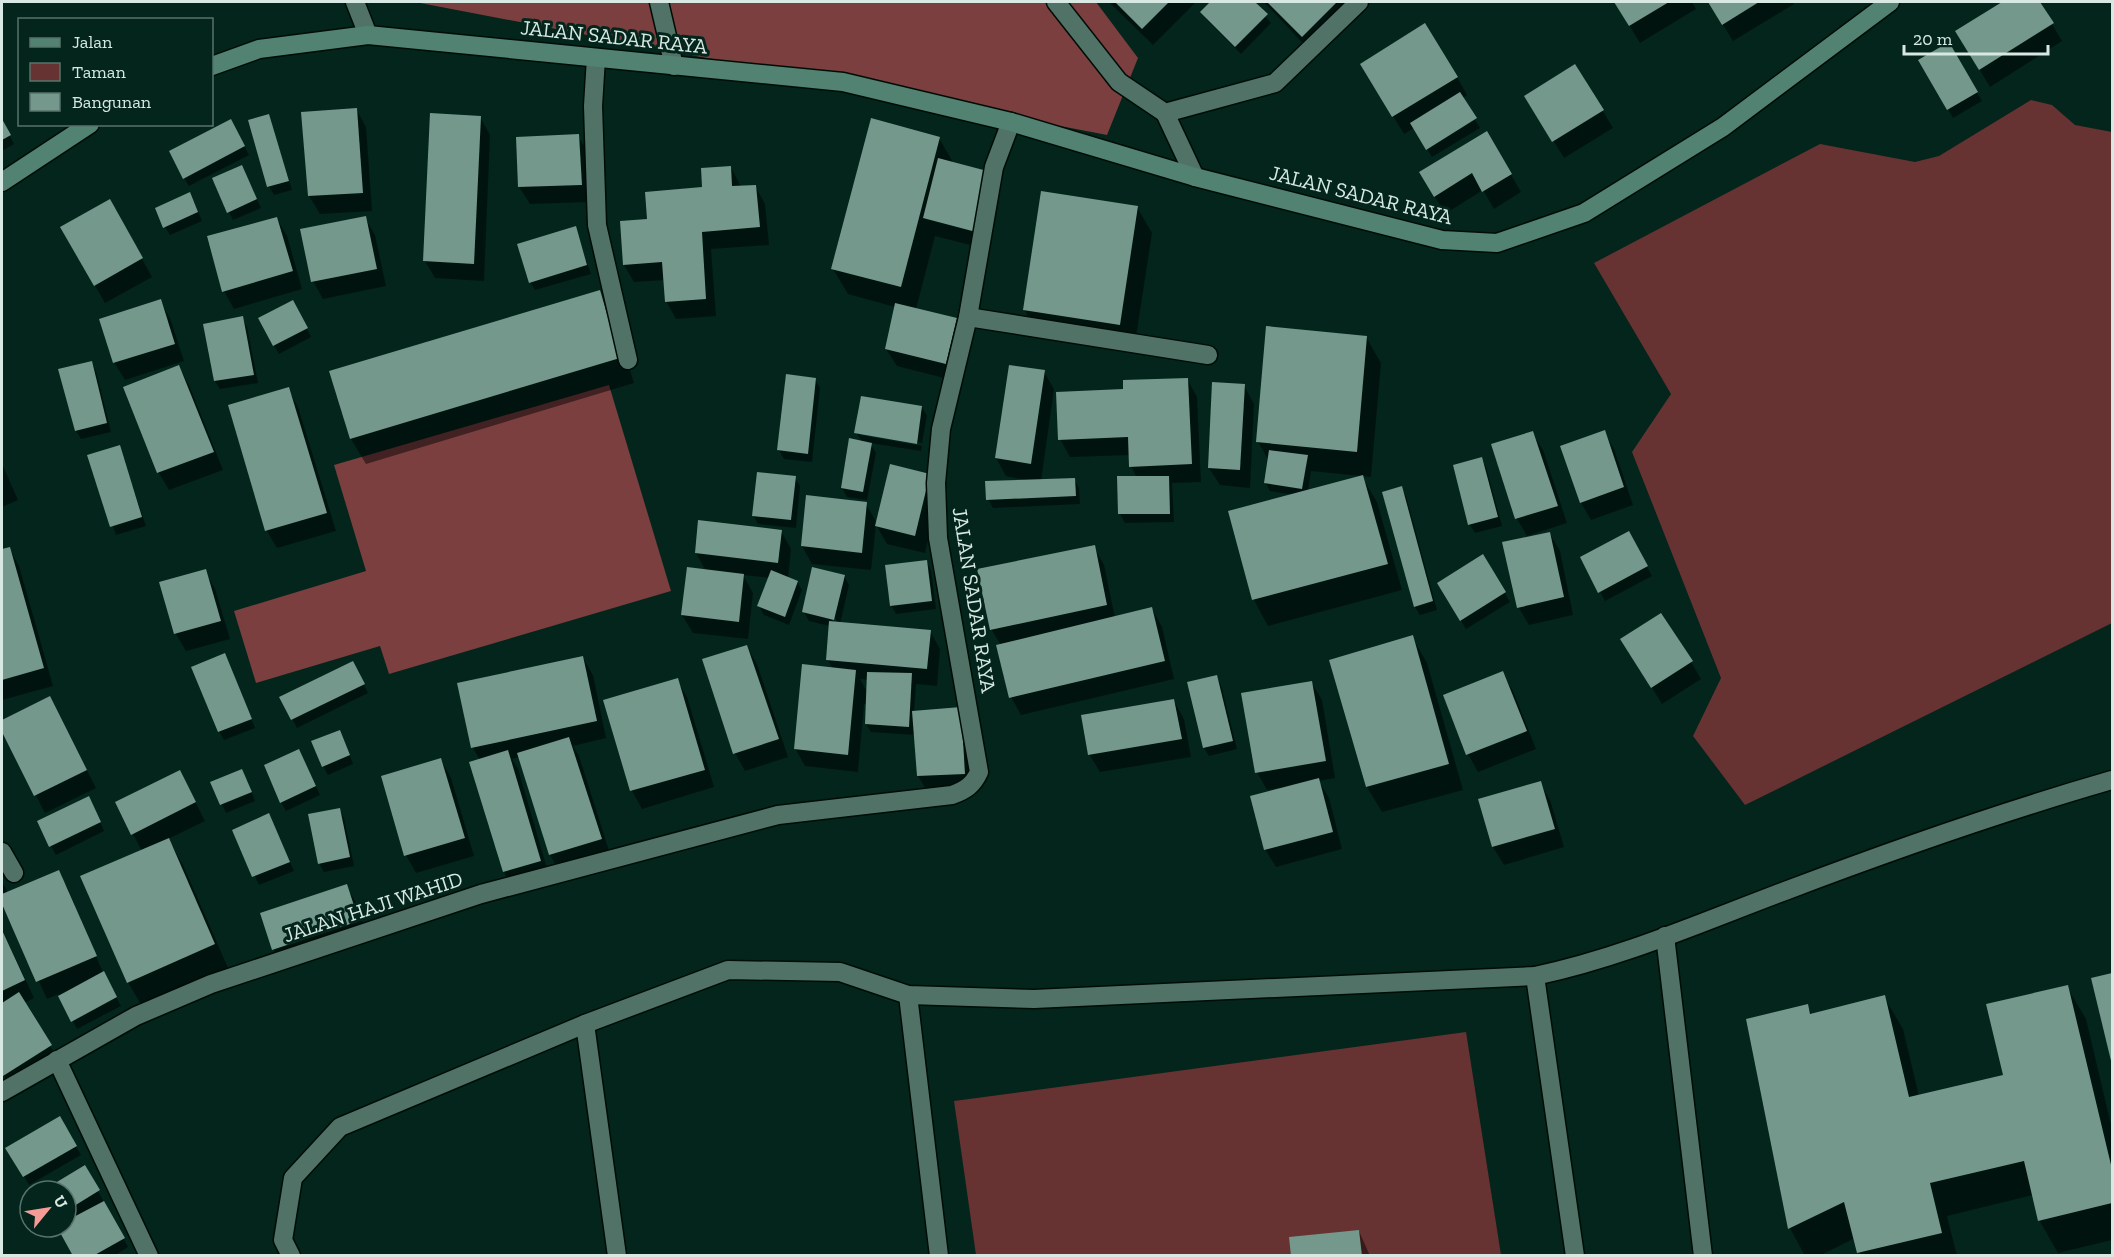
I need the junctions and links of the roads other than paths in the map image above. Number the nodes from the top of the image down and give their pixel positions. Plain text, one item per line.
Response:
1 (355, 2) edge
2 (659, 2) edge
3 (1056, 2) edge
4 (1359, 2) edge
5 (1890, 2) edge
6 (368, 35) junction
7 (596, 58) junction
8 (213, 66) edge
9 (674, 66) junction
10 (1166, 113) junction
11 (1011, 122) junction
12 (87, 126) edge
13 (1195, 177) junction
14 (2, 182) edge
15 (968, 317) junction
16 (1209, 355) dead end
17 (628, 360) dead end
18 (2112, 780) edge
19 (778, 815) joint
20 (2, 852) edge
21 (14, 873) dead end
22 (1665, 936) junction
23 (1535, 976) junction
24 (908, 995) junction
25 (585, 1024) junction
26 (57, 1060) junction
27 (2, 1092) edge
28 (149, 1256) edge
29 (291, 1256) edge
30 (617, 1256) edge
31 (939, 1256) edge
32 (1575, 1256) edge
33 (1703, 1256) edge

1 - 6 street
2 - 9 street
3 - 10 street
4 - 10 street
5 - 13 street, JALAN SADAR RAYA
6 - 7 street, JALAN SADAR RAYA
6 - 8 street, JALAN SADAR RAYA
7 - 9 street, JALAN SADAR RAYA
7 - 17 street
9 - 11 street, JALAN SADAR RAYA
10 - 13 street
11 - 13 street, JALAN SADAR RAYA
11 - 15 street, JALAN SADAR RAYA
12 - 14 street
15 - 16 street
15 - 19 street, JALAN SADAR RAYA
18 - 22 street
19 - 26 street, JALAN HAJI WAHID
20 - 21 street
22 - 23 street
22 - 33 street
23 - 24 street
23 - 32 street
24 - 25 street
24 - 31 street
25 - 29 street
25 - 30 street
26 - 27 street, JALAN HAJI WAHID
26 - 28 street

